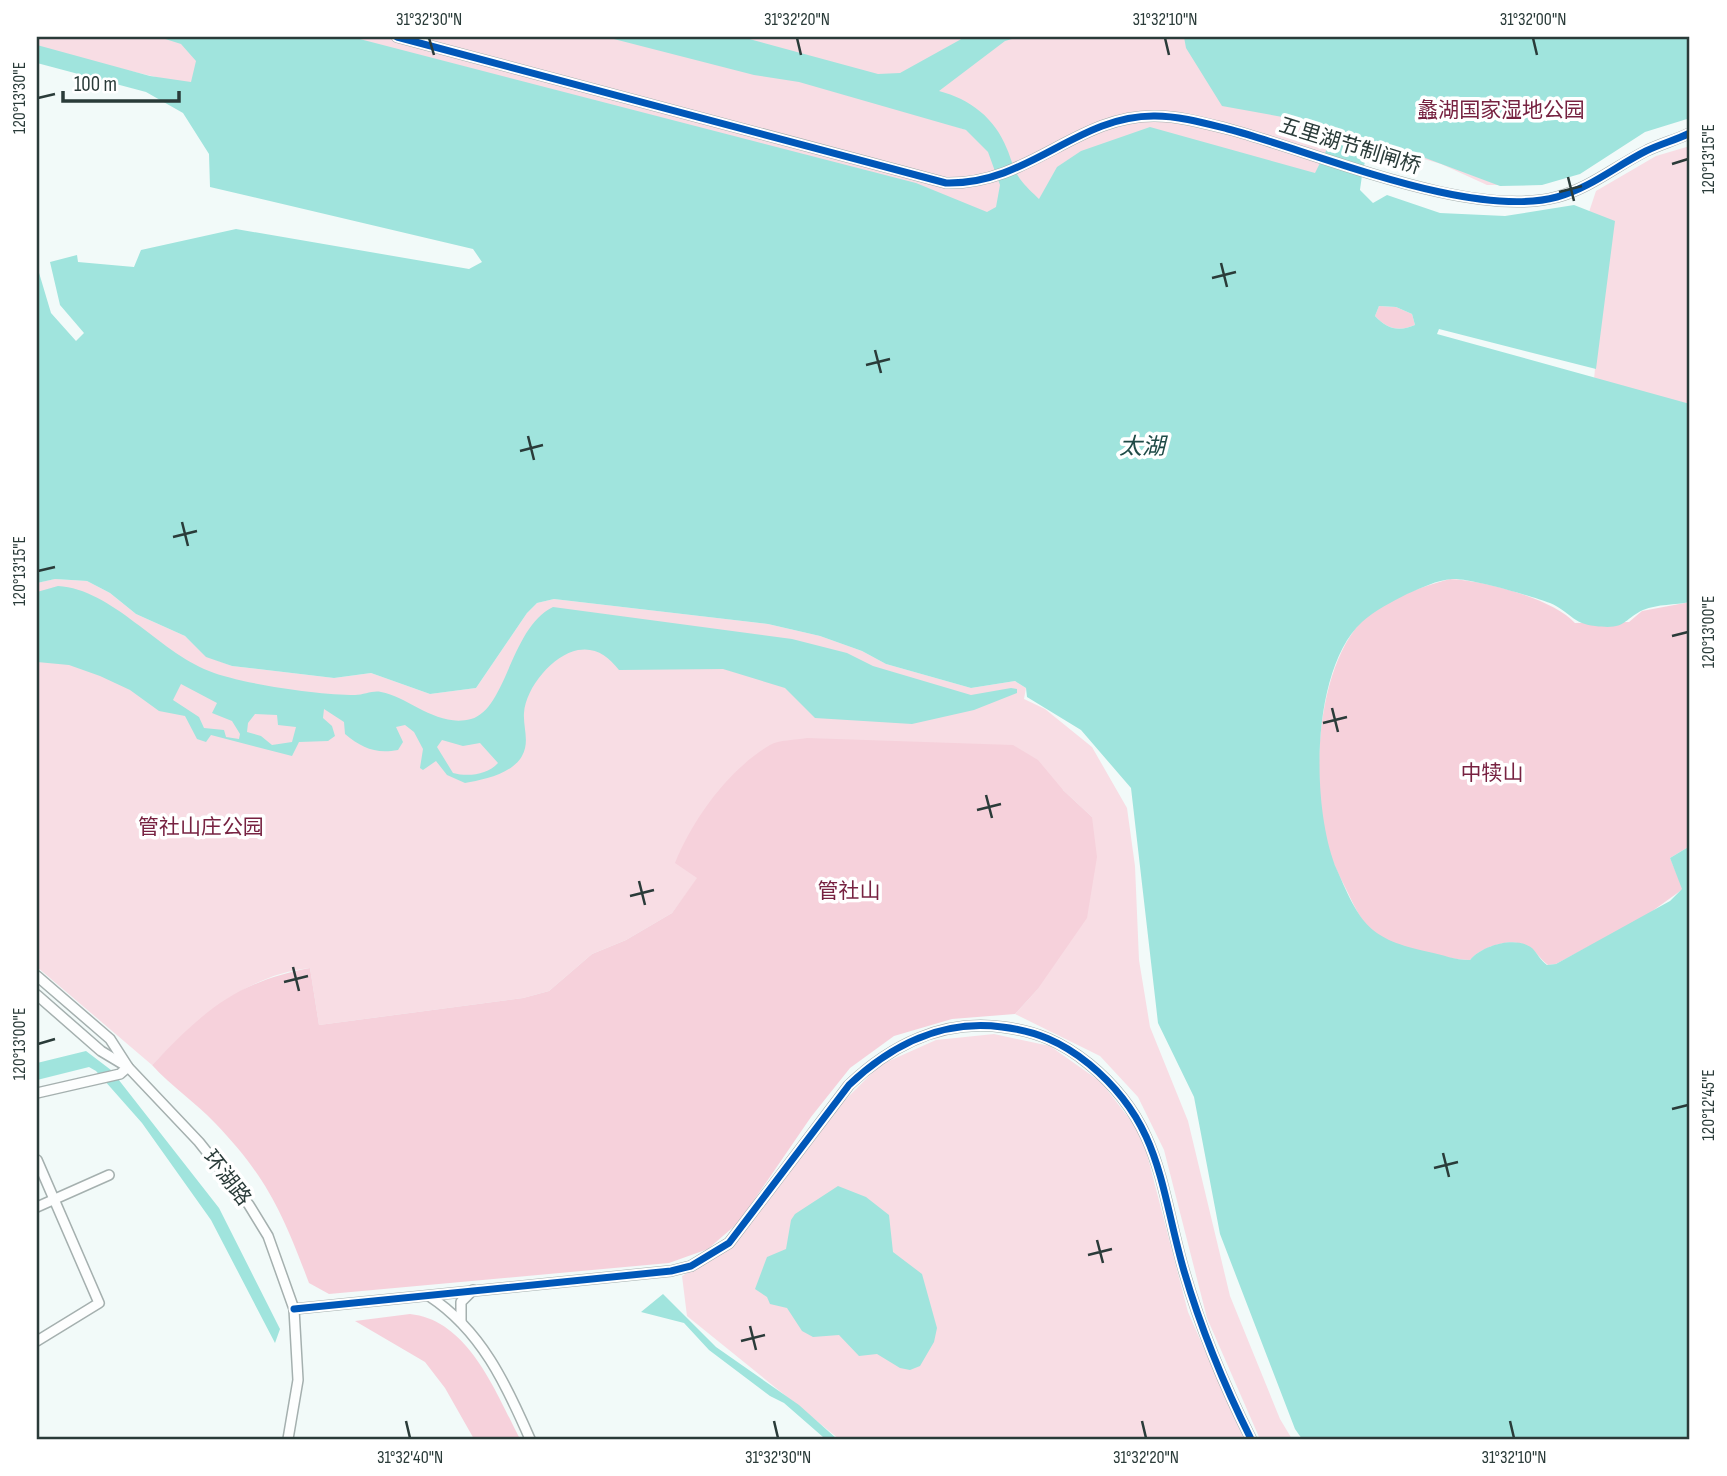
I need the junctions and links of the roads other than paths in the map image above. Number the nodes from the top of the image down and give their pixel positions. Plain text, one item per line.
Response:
1 (397, 37) edge
2 (1690, 133) edge
3 (37, 976) edge
4 (37, 995) edge
5 (128, 1067) junction
6 (37, 1093) edge
7 (37, 1160) edge
8 (109, 1175) dead end
9 (54, 1199) junction
10 (37, 1207) edge
11 (475, 1289) junction
12 (429, 1296) junction
13 (294, 1309) junction
14 (461, 1321) junction
15 (37, 1341) edge
16 (288, 1439) edge
17 (530, 1439) edge
18 (1251, 1439) edge

1 - 2 street, 五里湖节制闸桥
3 - 5 street, 环湖路
4 - 5 street, 环湖路
5 - 6 street
5 - 13 street, 环湖路
7 - 9 street
8 - 9 street
9 - 10 street
9 - 15 street
11 - 12 street
11 - 14 street
11 - 18 street
12 - 13 street
12 - 14 street
13 - 16 street, 环湖路
14 - 17 street

